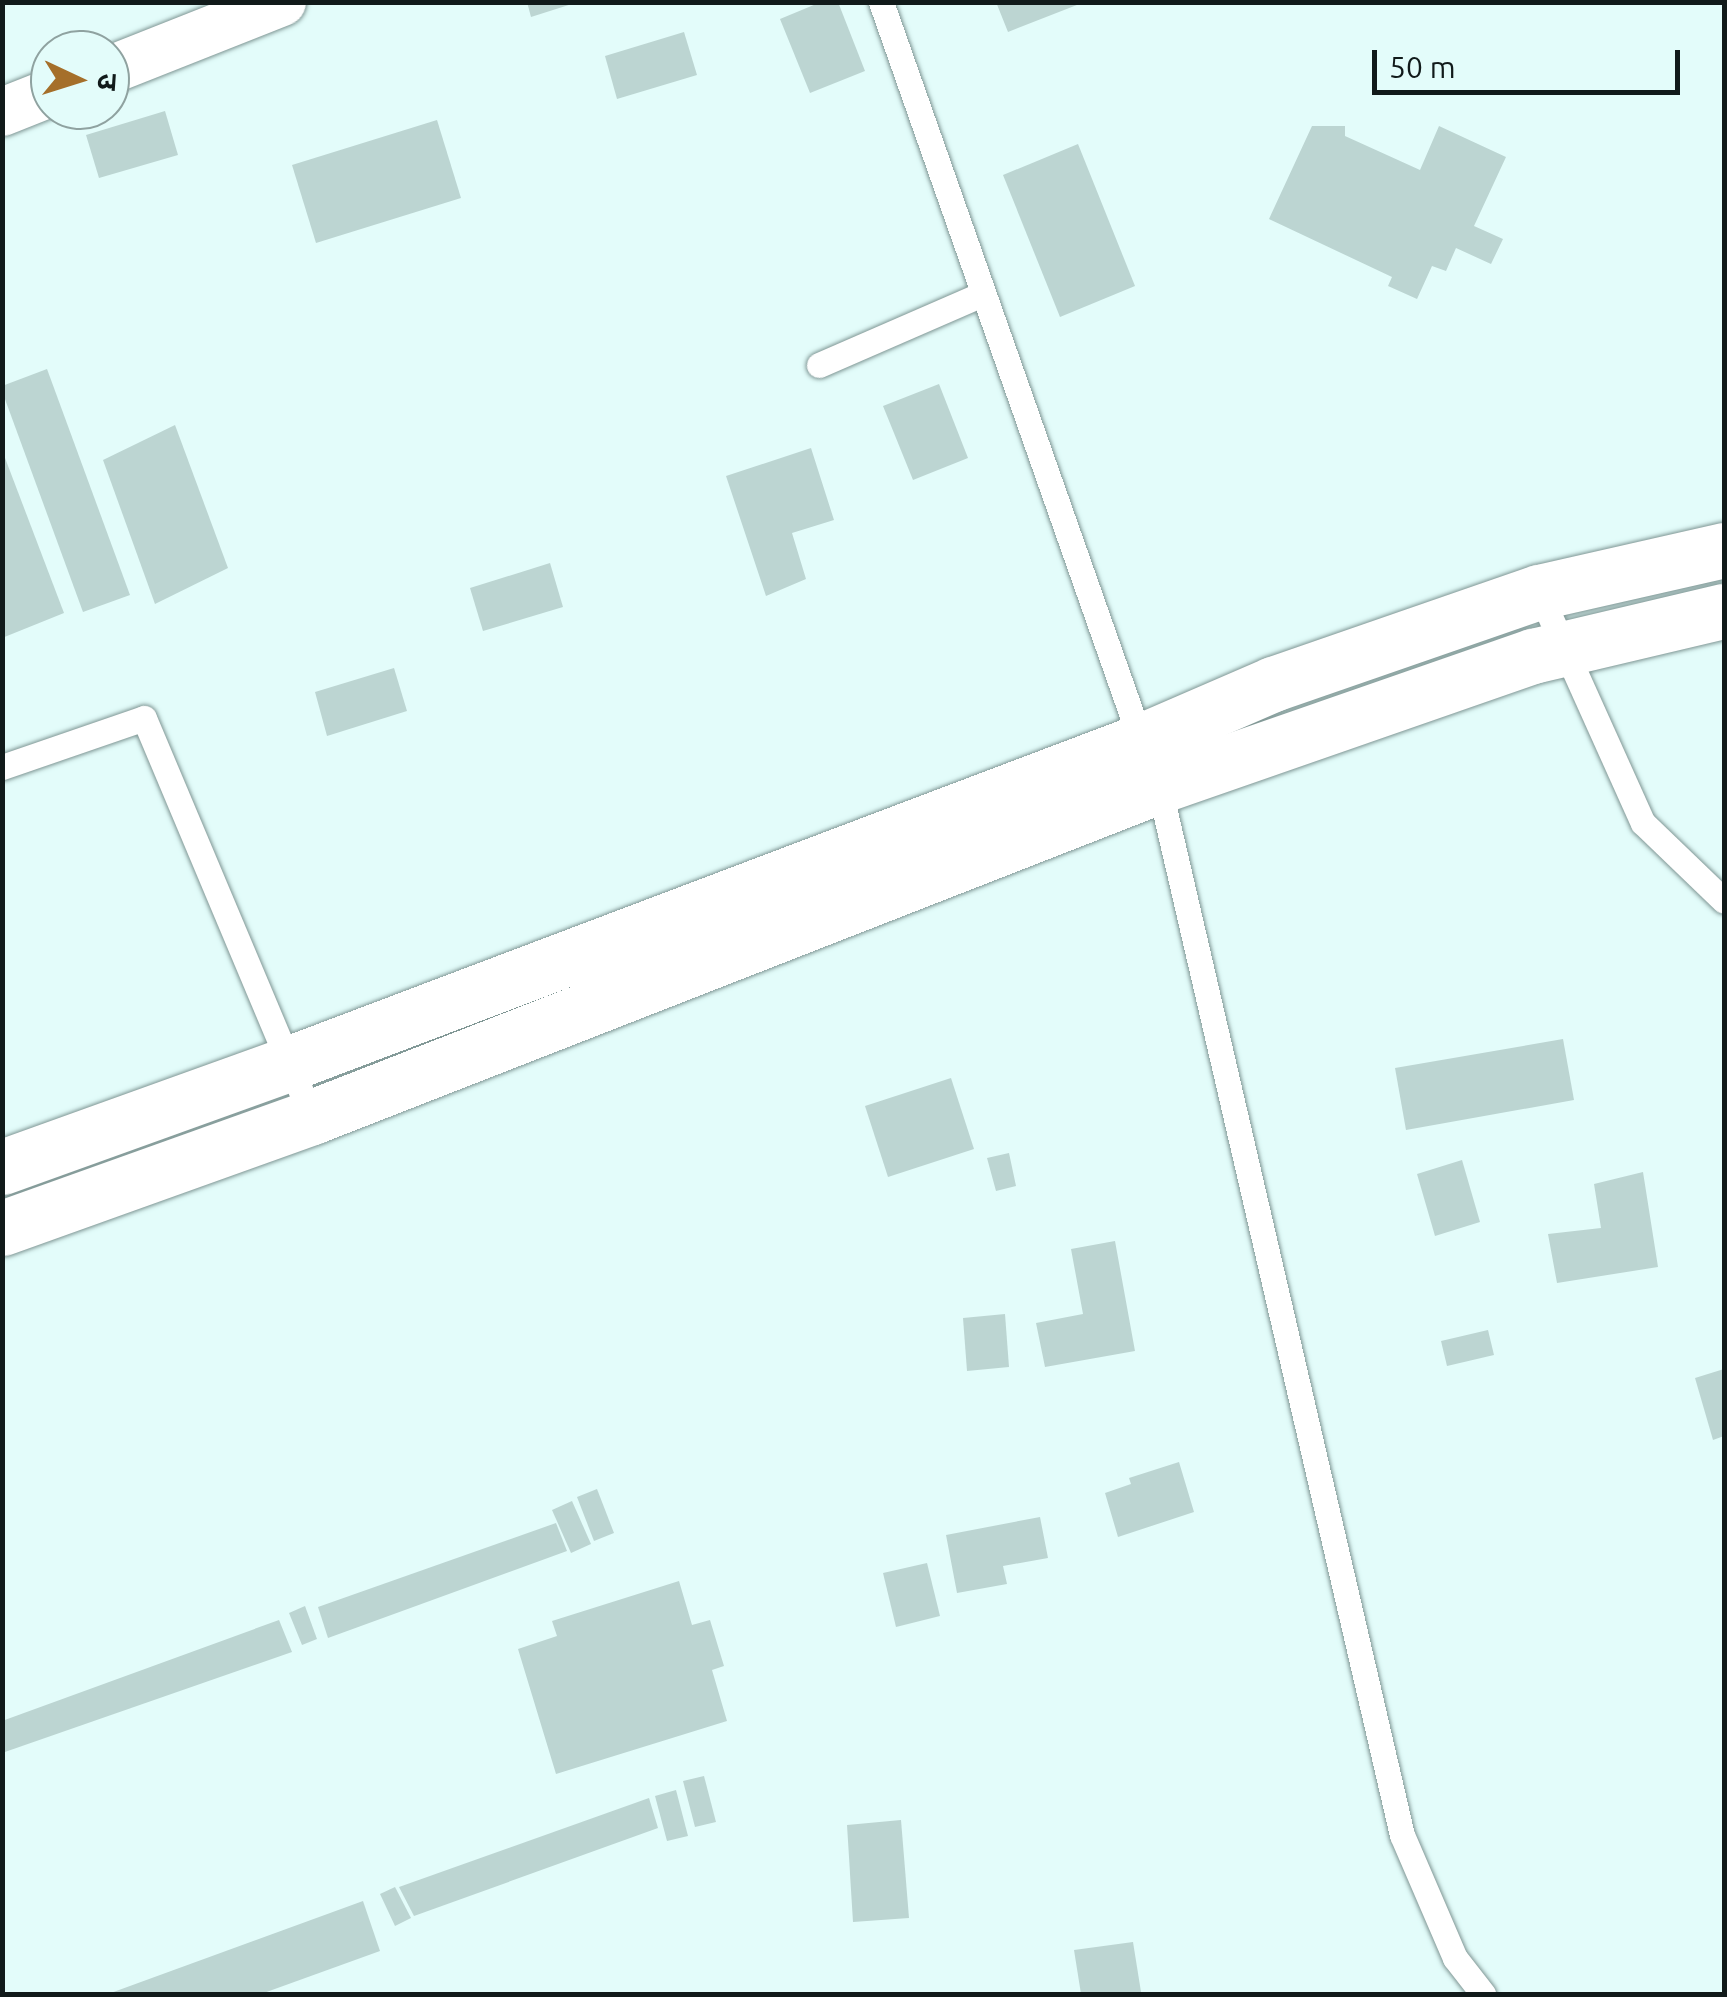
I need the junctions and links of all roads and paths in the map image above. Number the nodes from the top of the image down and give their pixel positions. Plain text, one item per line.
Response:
1 (282, 2) edge
2 (880, 2) edge
3 (130, 62) edge
4 (30, 101) edge
5 (2, 112) edge
6 (982, 294) junction
7 (819, 365) dead end
8 (1724, 550) edge
9 (1539, 592) junction
10 (1724, 611) edge
11 (1564, 648) junction
12 (1150, 763) junction
13 (2, 767) edge
14 (1724, 901) edge
15 (293, 1062) junction
16 (312, 1117) junction
17 (2, 1166) edge
18 (2, 1228) edge
19 (1484, 1994) edge

1 - 3 street
2 - 6 lane
4 - 5 street
6 - 7 lane
6 - 12 lane
8 - 9 street
9 - 11 lane
9 - 12 street
10 - 11 street
11 - 12 street
11 - 14 lane
12 - 15 street
12 - 16 street
12 - 19 lane
13 - 15 lane
15 - 16 lane
15 - 17 street
16 - 18 street

